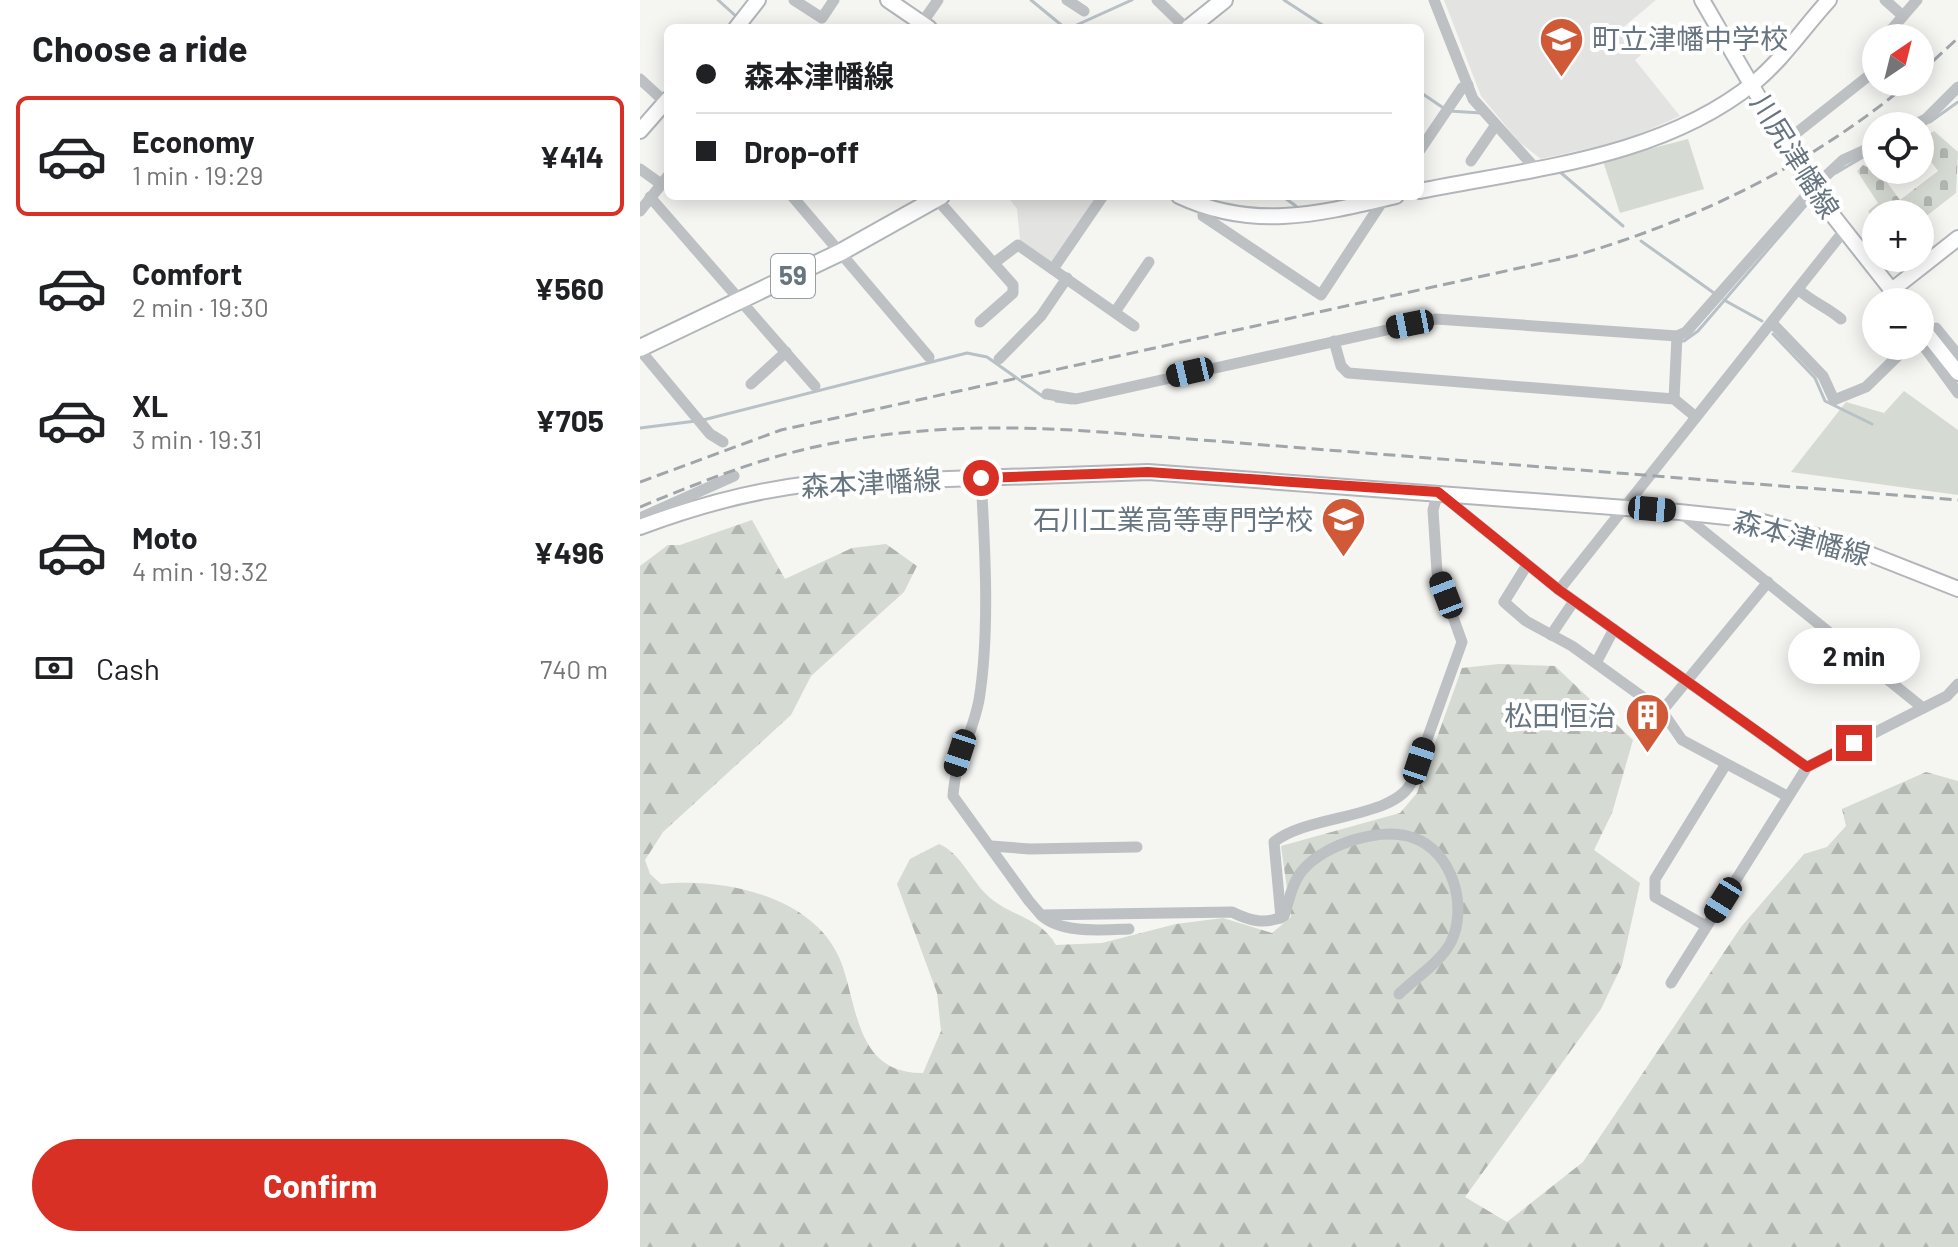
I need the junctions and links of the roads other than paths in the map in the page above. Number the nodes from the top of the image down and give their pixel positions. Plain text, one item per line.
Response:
1 (794, 0) edge
2 (834, 0) edge
3 (938, 0) edge
4 (1067, 0) edge
5 (1157, 0) edge
6 (1224, 0) edge
7 (1434, 0) edge
8 (1702, 0) edge
9 (1829, 0) edge
10 (1885, 0) edge
11 (1917, 0) edge
12 (755, 1) edge
13 (896, 2) edge
14 (1084, 11) dead end
15 (1903, 16) junction
16 (739, 24) edge
17 (924, 24) edge
18 (927, 24) edge
19 (1183, 24) edge
20 (1192, 24) edge
21 (1896, 24) edge
22 (640, 79) edge
23 (1862, 81) edge
24 (1468, 85) junction
25 (1751, 85) junction
26 (1958, 87) edge
27 (664, 99) edge
28 (664, 103) edge
29 (1933, 112) edge
30 (1495, 126) junction
31 (640, 131) edge
32 (1785, 142) junction
33 (1424, 144) edge
34 (1862, 151) edge
35 (1471, 161) dead end
36 (1535, 168) junction
37 (640, 169) edge
38 (664, 180) edge
39 (1424, 190) edge
40 (1815, 193) junction
41 (650, 197) junction
42 (796, 200) edge
43 (932, 200) edge
44 (940, 200) edge
45 (1100, 200) edge
46 (1188, 200) edge
47 (1375, 200) edge
48 (1388, 200) edge
49 (1203, 207) junction
50 (640, 211) edge
51 (1843, 232) junction
52 (1958, 238) edge
53 (841, 252) junction
54 (1149, 262) dead end
55 (994, 263) junction
56 (1053, 269) junction
57 (1067, 278) junction
58 (1890, 288) edge
59 (1905, 288) edge
60 (1799, 290) junction
61 (741, 301) junction
62 (1115, 312) junction
63 (1841, 319) dead end
64 (980, 322) dead end
65 (1773, 324) junction
66 (1134, 326) dead end
67 (1934, 329) edge
68 (1678, 340) junction
69 (1334, 345) dead end
70 (1934, 347) edge
71 (640, 349) edge
72 (786, 352) junction
73 (1934, 354) edge
74 (1958, 355) edge
75 (929, 357) dead end
76 (999, 359) dead end
77 (1894, 360) edge
78 (1958, 373) edge
79 (751, 384) dead end
80 (815, 386) dead end
81 (1958, 393) edge
82 (1047, 394) dead end
83 (1674, 399) junction
84 (1696, 417) junction
85 (723, 442) dead end
86 (734, 476) dead end
87 (981, 478) junction
88 (1438, 492) junction
89 (1625, 507) junction
90 (1679, 512) junction
91 (640, 518) edge
92 (640, 527) edge
93 (1527, 565) junction
94 (1768, 582) junction
95 (1958, 589) edge
96 (1559, 590) junction
97 (1574, 601) junction
98 (1614, 629) junction
99 (1551, 635) junction
100 (1596, 663) junction
101 (1688, 682) junction
102 (1958, 684) edge
103 (1923, 708) junction
104 (1662, 711) junction
105 (1726, 764) junction
106 (1807, 767) junction
107 (1787, 796) junction
108 (991, 846) junction
109 (1137, 847) dead end
110 (1041, 915) junction
111 (1281, 918) junction
112 (1706, 926) junction
113 (1129, 929) dead end
114 (1671, 983) dead end
115 (1399, 994) dead end

1 - 2 street
3 - 18 street
4 - 14 street
5 - 19 street
6 - 20 main road
7 - 24 street
8 - 25 main road, 川尻津幡線
9 - 25 main road
10 - 15 street
11 - 15 street
12 - 16 main road
13 - 17 main road
15 - 21 street
22 - 27 street
23 - 32 street
24 - 30 street
24 - 33 street
25 - 32 main road, 川尻津幡線
25 - 36 main road
26 - 29 street
28 - 31 main road
30 - 35 street
30 - 36 street
32 - 40 main road, 川尻津幡線
34 - 40 street
36 - 39 main road
37 - 38 street
38 - 41 street
40 - 51 main road, 川尻津幡線
40 - 68 street
41 - 50 street
41 - 61 street
42 - 53 street
43 - 53 main road, 59
44 - 55 street
45 - 56 street
46 - 49 main road
47 - 49 main road
48 - 49 street
51 - 58 main road, 川尻津幡線
51 - 60 street
52 - 59 main road
53 - 61 main road, 59
53 - 75 street
54 - 62 street
55 - 56 street
55 - 64 street
56 - 57 street
57 - 62 street
57 - 76 street
60 - 63 street
60 - 65 street
61 - 71 main road, 59
61 - 72 street
62 - 66 street
65 - 77 street
65 - 84 street
67 - 74 street
68 - 82 street
68 - 83 street
69 - 83 street
70 - 78 main road
71 - 85 street
72 - 79 street
72 - 80 street
73 - 81 street
83 - 84 street
84 - 89 street
86 - 91 street
87 - 88 main road, 森本津幡線
87 - 92 main road, 森本津幡線
87 - 108 street
88 - 89 main road, 森本津幡線
88 - 93 street
88 - 111 street
89 - 90 main road, 森本津幡線
89 - 96 street
90 - 94 street
90 - 95 main road, 森本津幡線
93 - 96 street
93 - 99 street
94 - 101 street
94 - 103 street
96 - 97 street
97 - 98 street
97 - 99 street
98 - 100 street
98 - 101 street
99 - 100 street
100 - 104 street
101 - 104 street
101 - 106 street
102 - 103 street
103 - 106 street
104 - 105 street
105 - 107 street
105 - 112 street
106 - 107 street
107 - 112 street
108 - 109 street
108 - 110 street
110 - 111 street
110 - 113 street
111 - 115 street
112 - 114 street

